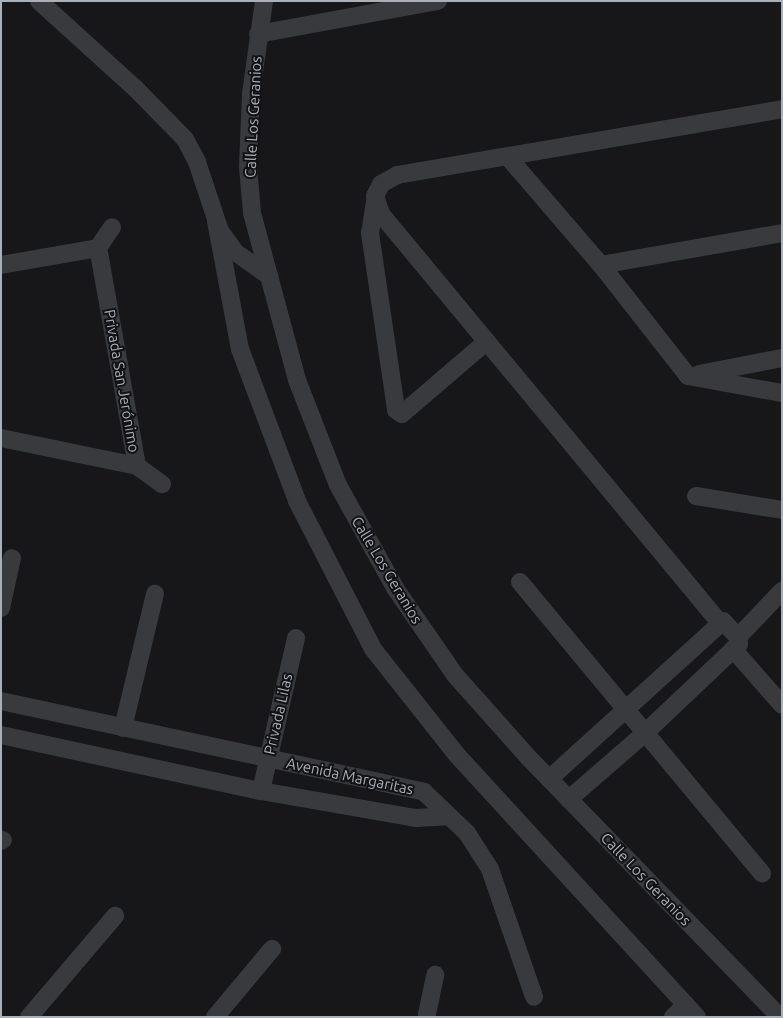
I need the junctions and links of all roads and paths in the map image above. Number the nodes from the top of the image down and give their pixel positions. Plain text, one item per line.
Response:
1 (39, 1) edge
2 (264, 1) edge
3 (438, 1) edge
4 (258, 34) junction
5 (782, 109) edge
6 (508, 157) junction
7 (375, 202) junction
8 (216, 221) junction
9 (112, 227) dead end
10 (782, 233) edge
11 (98, 248) junction
12 (601, 265) junction
13 (1, 266) edge
14 (269, 276) junction
15 (486, 342) junction
16 (782, 358) edge
17 (688, 376) junction
18 (782, 394) edge
19 (1, 438) edge
20 (137, 466) junction
21 (162, 484) dead end
22 (696, 496) dead end
23 (782, 510) edge
24 (12, 558) dead end
25 (520, 582) dead end
26 (782, 591) edge
27 (155, 594) dead end
28 (775, 602) edge
29 (1, 608) edge
30 (720, 624) junction
31 (296, 638) dead end
32 (736, 643) junction
33 (1, 701) edge
34 (782, 704) edge
35 (626, 710) junction
36 (123, 728) junction
37 (645, 733) junction
38 (1, 735) edge
39 (268, 759) junction
40 (549, 779) junction
41 (261, 791) junction
42 (569, 799) junction
43 (449, 816) junction
44 (762, 874) dead end
45 (115, 916) dead end
46 (272, 949) dead end
47 (435, 975) dead end
48 (534, 997) dead end
49 (692, 1011) edge
50 (428, 1016) edge
51 (29, 1017) edge
52 (215, 1017) edge
53 (673, 1017) edge
54 (780, 1017) edge

1 - 8 street
2 - 4 street, Calle Los Geranios
3 - 4 street
4 - 14 street, Calle Los Geranios
5 - 6 street
6 - 7 street
6 - 12 street
7 - 15 street
7 - 15 street
8 - 14 street
8 - 49 street
9 - 11 street
10 - 12 street
11 - 13 street
11 - 20 street, Privada San Jerónimo
12 - 17 street
14 - 40 street, Calle Los Geranios
15 - 30 street
16 - 17 street
17 - 18 street
19 - 20 street, Privada San Jerónimo
20 - 21 street
22 - 23 street
24 - 29 street
25 - 35 street
26 - 28 street
27 - 36 street
28 - 32 street
30 - 32 street
30 - 35 street
31 - 39 street, Privada Lilas
32 - 34 street
32 - 37 street
33 - 36 street, Avenida Margaritas
35 - 37 street
35 - 40 street
36 - 39 street, Avenida Margaritas
37 - 42 street
37 - 44 street
38 - 41 street, Avenida Margaritas
39 - 41 street, Privada Lilas
39 - 43 street, Avenida Margaritas
40 - 42 street, Calle Los Geranios
41 - 43 street, Avenida Margaritas
42 - 54 street, Calle Los Geranios
43 - 48 street
45 - 51 street
46 - 52 street
47 - 50 street
49 - 53 street

